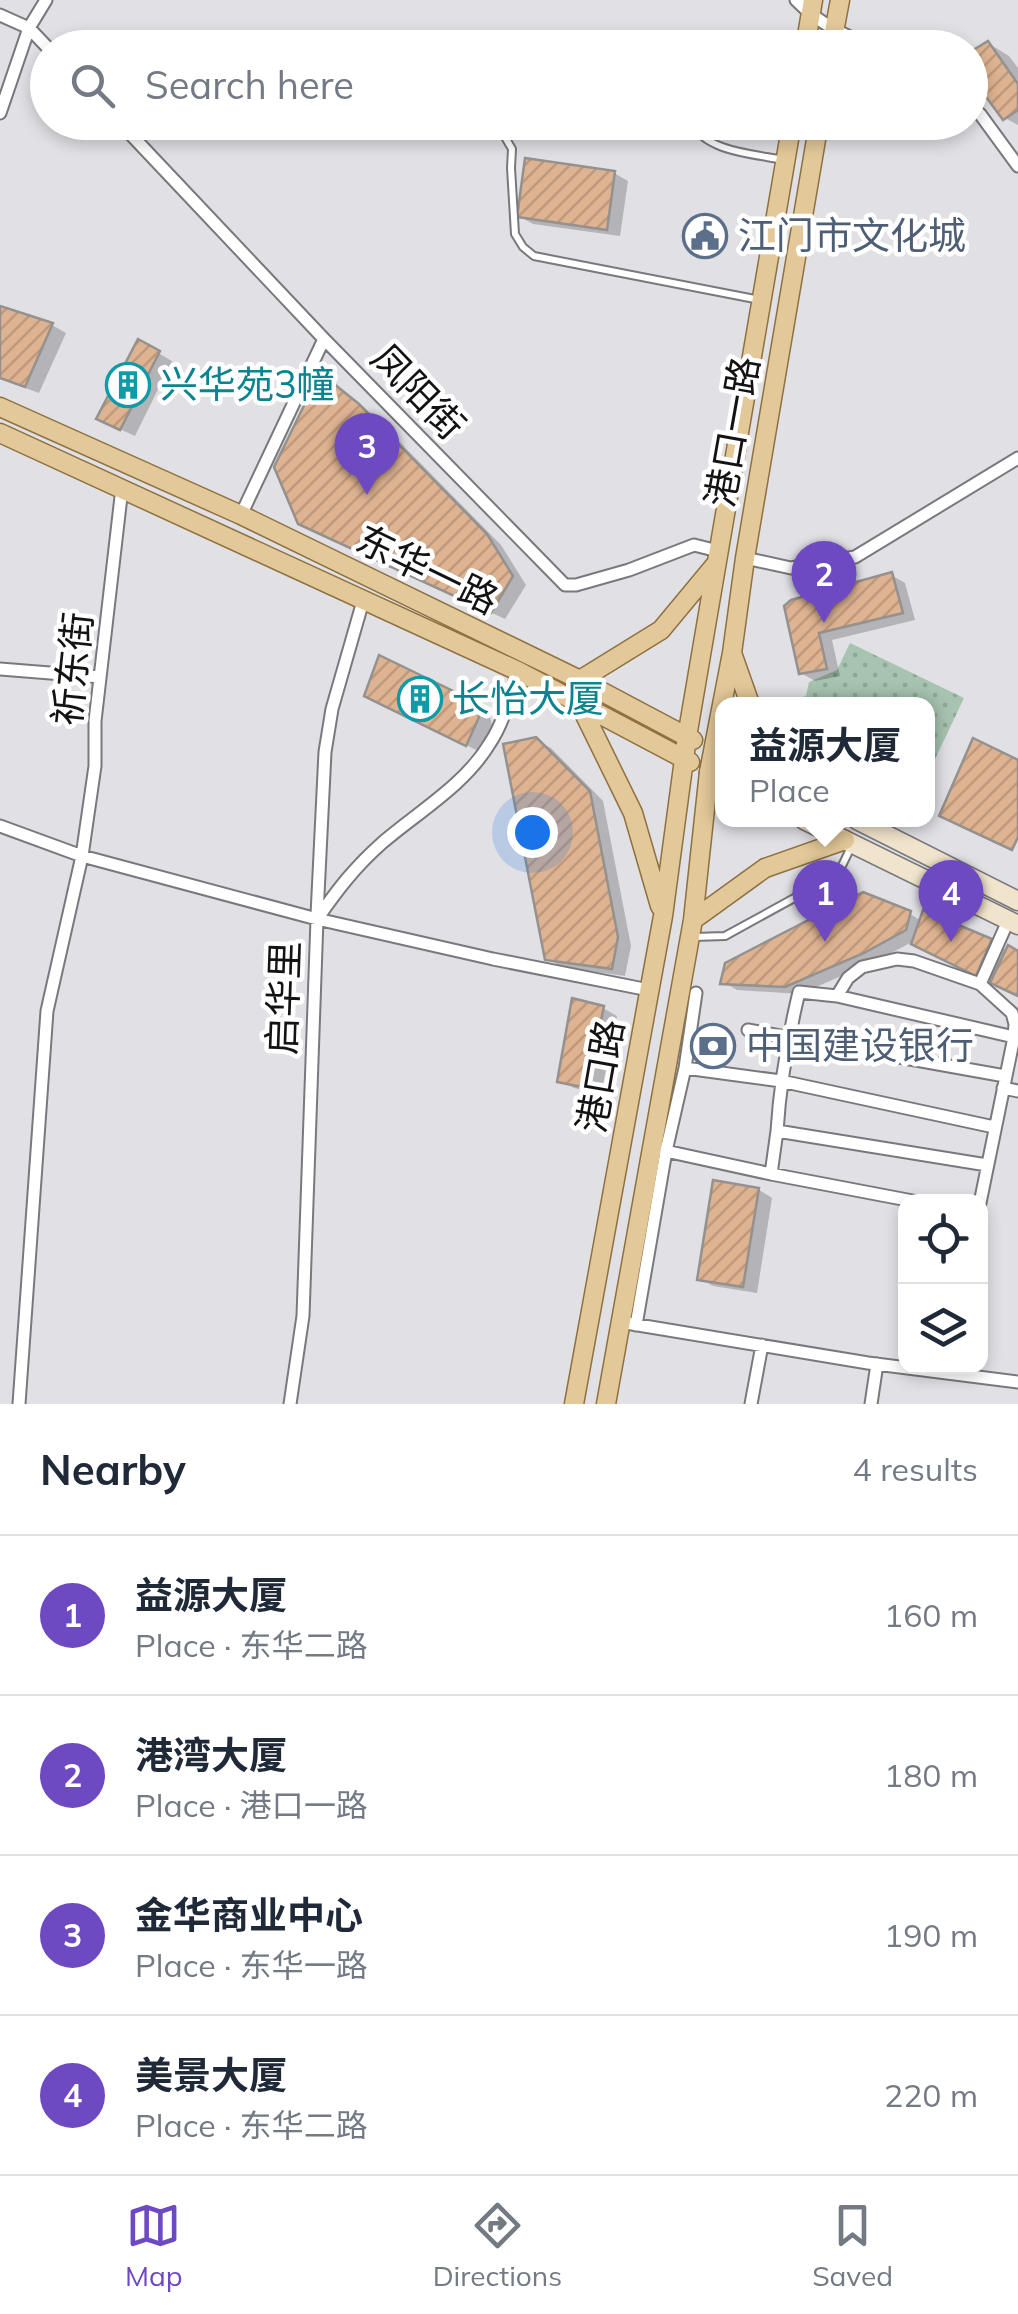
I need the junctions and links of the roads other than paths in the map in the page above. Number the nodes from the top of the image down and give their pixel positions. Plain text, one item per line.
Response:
1 (46, 0) edge
2 (796, 0) edge
3 (840, 0) edge
4 (812, 8) edge
5 (0, 15) edge
6 (29, 28) junction
7 (827, 30) edge
8 (835, 30) edge
9 (0, 114) edge
10 (988, 125) edge
11 (136, 140) edge
12 (507, 140) edge
13 (705, 140) edge
14 (789, 140) edge
15 (816, 140) edge
16 (786, 160) junction
17 (1018, 166) edge
18 (762, 301) junction
19 (324, 339) junction
20 (0, 407) edge
21 (0, 433) edge
22 (1018, 458) edge
23 (1002, 469) junction
24 (731, 476) junction
25 (1018, 477) edge
26 (758, 482) junction
27 (122, 488) junction
28 (241, 515) junction
29 (717, 558) junction
30 (745, 558) junction
31 (362, 601) junction
32 (732, 653) junction
33 (0, 669) edge
34 (518, 671) junction
35 (100, 677) junction
36 (580, 680) junction
37 (725, 697) edge
38 (748, 697) edge
39 (579, 703) junction
40 (687, 737) junction
41 (715, 753) edge
42 (684, 758) junction
43 (715, 774) edge
44 (715, 781) edge
45 (0, 826) edge
46 (818, 827) edge
47 (871, 827) edge
48 (849, 842) junction
49 (82, 856) junction
50 (1017, 899) edge
51 (663, 916) junction
52 (317, 919) junction
53 (1013, 923) edge
54 (692, 929) junction
55 (686, 962) junction
56 (980, 984) junction
57 (696, 993) joint
58 (837, 996) junction
59 (648, 997) junction
60 (677, 1008) junction
61 (1015, 1014) edge
62 (748, 1030) dead end
63 (1014, 1037) junction
64 (788, 1038) junction
65 (685, 1068) junction
66 (780, 1081) junction
67 (1004, 1082) junction
68 (1018, 1091) edge
69 (994, 1128) junction
70 (777, 1131) junction
71 (659, 1150) junction
72 (988, 1165) junction
73 (771, 1174) junction
74 (982, 1194) edge
75 (898, 1198) edge
76 (628, 1323) junction
77 (762, 1345) junction
78 (877, 1364) junction
79 (898, 1366) edge
80 (973, 1374) edge
81 (1018, 1382) edge
82 (19, 1404) edge
83 (290, 1404) edge
84 (574, 1404) edge
85 (606, 1404) edge
86 (750, 1404) edge
87 (871, 1404) edge

1 - 6 street
2 - 4 street
3 - 8 main road
4 - 7 street
5 - 6 street
6 - 9 street
10 - 17 street
11 - 19 street, 凤阳街
12 - 18 lane
13 - 16 lane
14 - 16 main road
15 - 26 main road, 港口一路
16 - 18 main road
18 - 24 main road
19 - 28 street
19 - 29 street, 凤阳街
20 - 28 main road, 东华一路
21 - 27 main road, 东华一路
22 - 23 street
23 - 25 street
23 - 30 street
24 - 26 main road
24 - 29 main road
26 - 30 main road, 港口一路
27 - 31 main road, 东华一路
27 - 35 street, 祈东街
28 - 36 main road, 东华一路
29 - 36 main road
29 - 40 main road
30 - 32 main road, 港口一路
31 - 34 main road, 东华一路
31 - 52 street
32 - 37 main road, 港口一路
32 - 38 main road
33 - 35 street
34 - 39 main road, 东华一路
34 - 52 street, 启华里
35 - 49 street, 祈东街
36 - 40 main road, 东华一路
39 - 42 main road, 东华一路
39 - 51 main road
40 - 41 main road, 东华一路
40 - 42 main road, 港口路
42 - 43 main road, 东华一路
42 - 51 main road, 港口路
44 - 54 main road, 港口路
45 - 49 street
46 - 48 main road
47 - 50 main road
48 - 53 main road
48 - 54 main road
48 - 54 lane
49 - 52 street
49 - 82 street, 祈东街
51 - 59 main road, 港口路
52 - 59 street
52 - 83 street, 启华里
53 - 56 street
54 - 55 main road, 港口路
55 - 57 main road
55 - 60 main road, 港口路
56 - 58 street
56 - 61 street
57 - 65 street
58 - 63 street
58 - 64 street
59 - 60 main road
59 - 84 main road, 港口路
60 - 71 main road, 港口路
61 - 63 street
62 - 64 street
63 - 67 street
64 - 66 street
64 - 67 street
65 - 66 street
65 - 71 street
66 - 69 street
66 - 70 street
67 - 68 street
67 - 69 street
69 - 72 street
70 - 72 street
70 - 73 street
71 - 73 street
71 - 76 main road, 港口路
72 - 74 street
73 - 75 street
76 - 77 street
76 - 85 main road, 港口路
77 - 78 street
77 - 86 street
78 - 79 street
78 - 87 street
80 - 81 street

